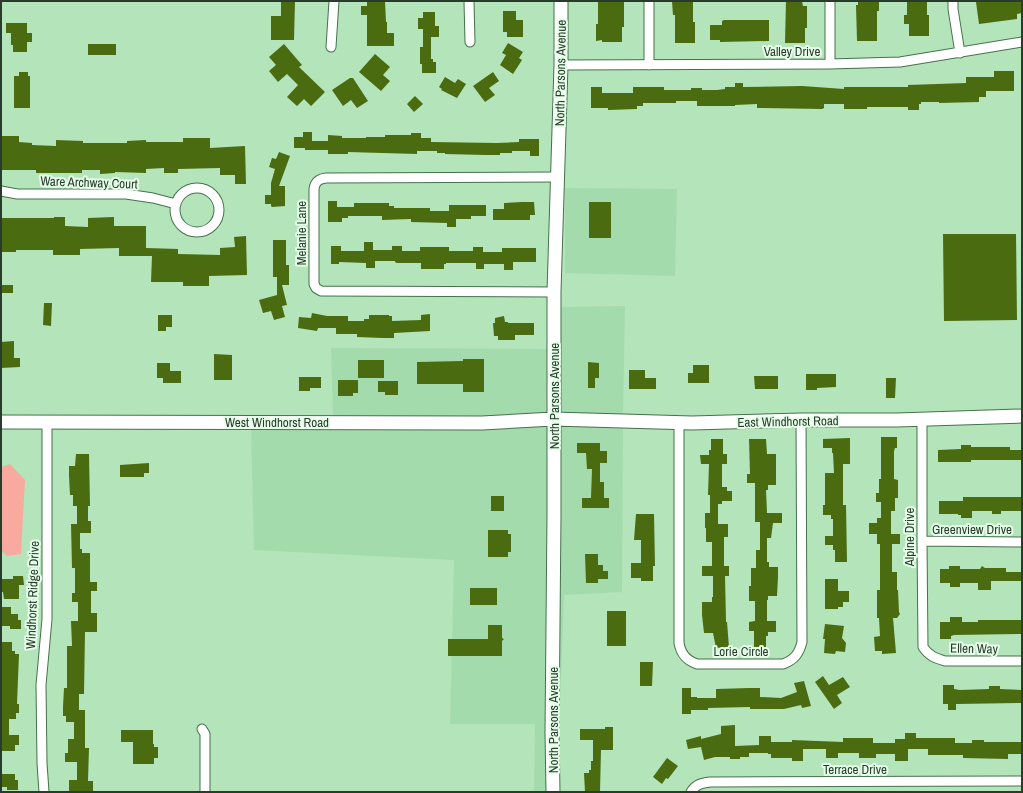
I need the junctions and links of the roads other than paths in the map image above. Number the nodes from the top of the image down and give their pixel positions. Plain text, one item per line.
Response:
1 (334, 1) edge
2 (469, 1) edge
3 (561, 1) edge
4 (649, 1) edge
5 (830, 1) edge
6 (953, 1) edge
7 (470, 42) dead end
8 (1022, 42) edge
9 (331, 47) dead end
10 (960, 53) junction
11 (830, 64) junction
12 (561, 65) junction
13 (649, 65) junction
14 (558, 176) junction
15 (1, 191) edge
16 (176, 204) junction
17 (554, 292) junction
18 (1022, 416) edge
19 (553, 419) junction
20 (922, 419) junction
21 (801, 420) junction
22 (1, 422) edge
23 (47, 422) junction
24 (678, 422) junction
25 (922, 541) junction
26 (1022, 542) edge
27 (927, 653) joint
28 (1022, 661) edge
29 (202, 729) dead end
30 (1022, 781) edge
31 (976, 782) junction
32 (44, 792) edge
33 (205, 792) edge
34 (553, 792) edge
35 (691, 792) edge
36 (976, 792) edge

1 - 9 street
2 - 7 street
3 - 12 street, North Parsons Avenue
4 - 13 street
5 - 11 street
6 - 10 street
8 - 10 street, Valley Drive
10 - 11 street, Valley Drive
11 - 13 street, Valley Drive
12 - 13 street, Valley Drive
12 - 14 street, North Parsons Avenue
14 - 17 street, North Parsons Avenue
14 - 17 street, Melanie Lane
15 - 16 street, Ware Archway Court
16 - 16 street
17 - 19 street, North Parsons Avenue
18 - 20 street, East Windhorst Road
19 - 23 street, West Windhorst Road
19 - 24 street, East Windhorst Road
19 - 34 street, North Parsons Avenue
20 - 21 street, East Windhorst Road
20 - 25 street, Alpine Drive
21 - 24 street, East Windhorst Road
21 - 24 street, Lorie Circle
22 - 23 street, West Windhorst Road
23 - 32 street, Windhorst Ridge Drive
25 - 26 street, Greenview Drive
25 - 27 street, Alpine Drive
27 - 28 street, Ellen Way
29 - 33 street
30 - 31 street, Terrace Drive
31 - 35 street, Terrace Drive
31 - 36 street

